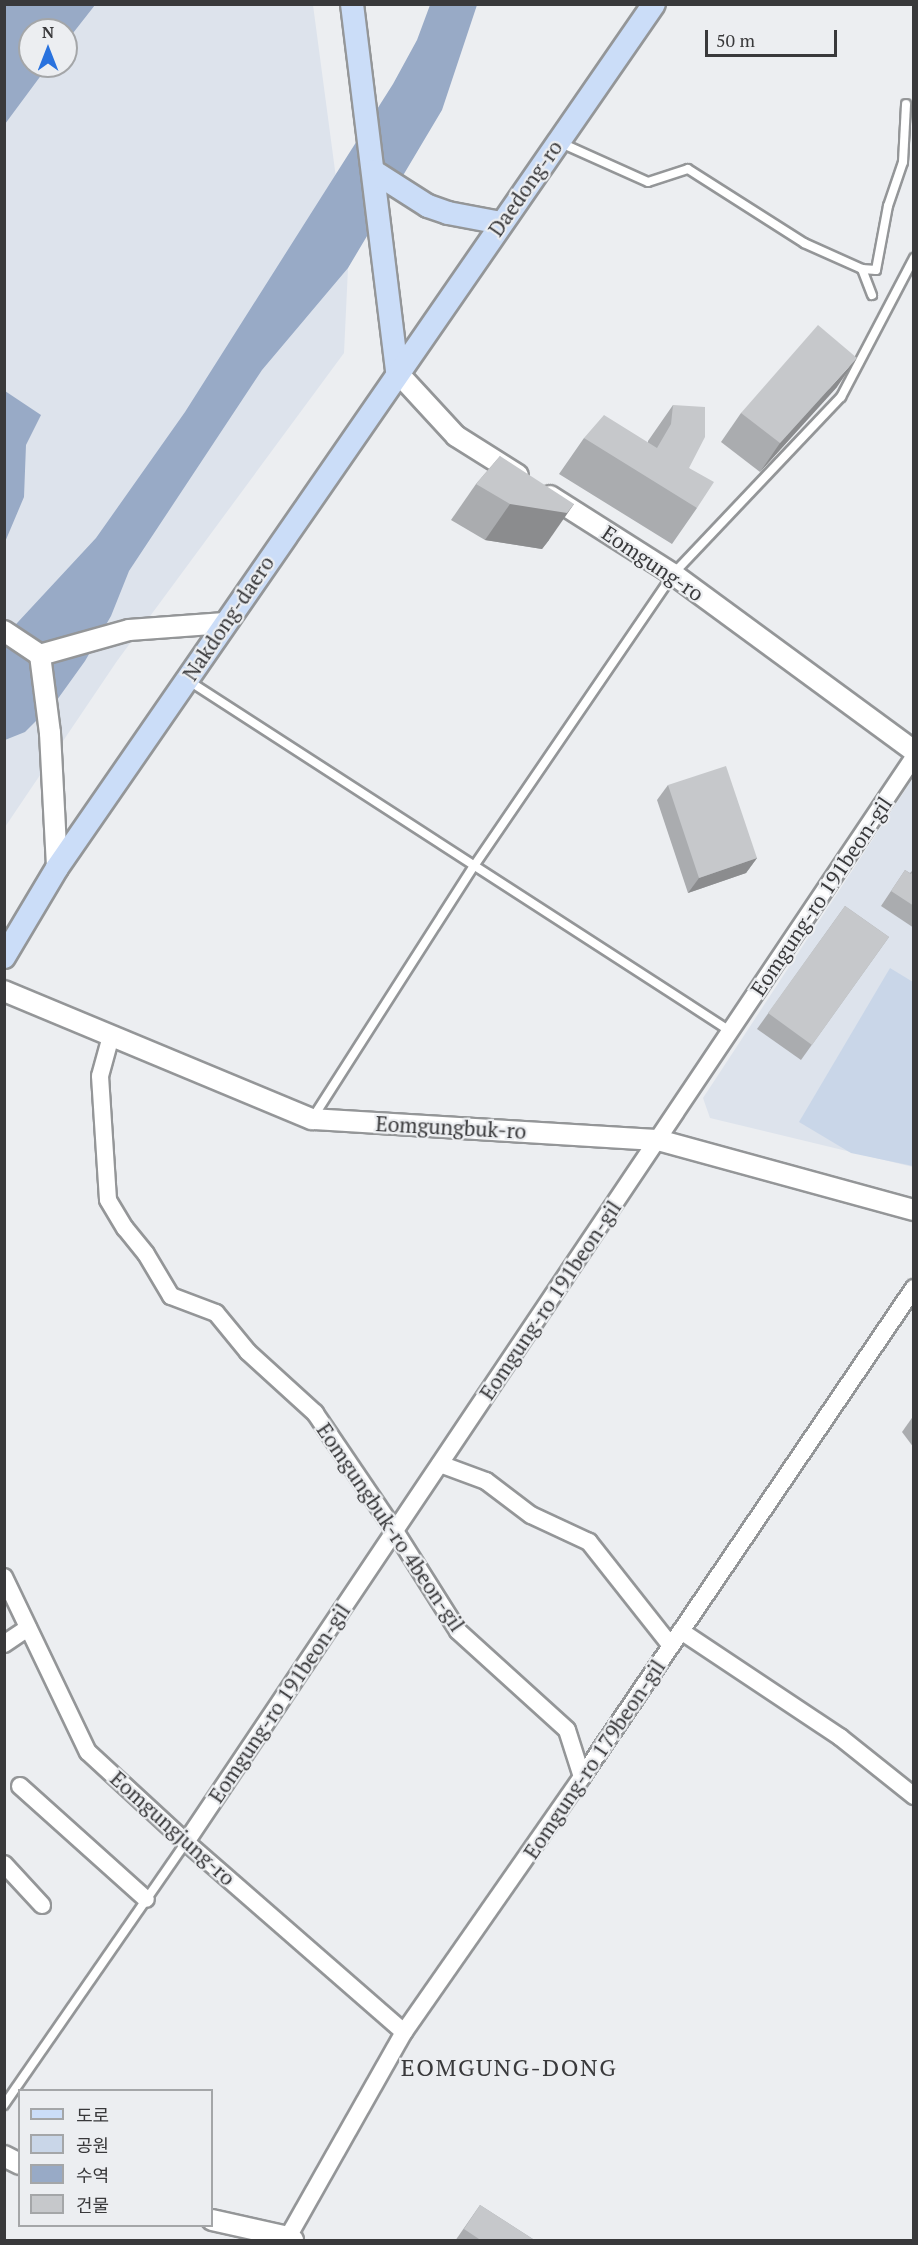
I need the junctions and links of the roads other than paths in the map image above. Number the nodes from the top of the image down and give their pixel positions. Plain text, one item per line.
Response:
1 (352, 4) edge
2 (654, 4) edge
3 (906, 104) dead end
4 (558, 141) junction
5 (373, 171) junction
6 (501, 224) junction
7 (914, 258) edge
8 (862, 269) junction
9 (872, 296) dead end
10 (397, 372) junction
11 (673, 574) junction
12 (225, 623) junction
13 (4, 631) edge
14 (40, 655) junction
15 (186, 679) junction
16 (914, 751) edge
17 (914, 757) edge
18 (474, 866) junction
19 (57, 868) junction
20 (4, 957) edge
21 (4, 991) edge
22 (730, 1031) junction
23 (111, 1036) junction
24 (312, 1119) junction
25 (658, 1140) junction
26 (914, 1209) edge
27 (914, 1288) edge
28 (440, 1464) junction
29 (395, 1531) junction
30 (4, 1577) edge
31 (28, 1628) junction
32 (681, 1631) junction
33 (4, 1644) edge
34 (671, 1646) junction
35 (582, 1777) junction
36 (20, 1786) dead end
37 (914, 1796) edge
38 (186, 1842) junction
39 (4, 1864) edge
40 (146, 1899) junction
41 (42, 1905) dead end
42 (404, 2032) junction
43 (4, 2105) edge
44 (4, 2156) edge
45 (18, 2163) edge
46 (213, 2220) edge
47 (290, 2239) edge

1 - 5 main road
2 - 4 main road, Daedong-ro
3 - 8 lane
4 - 6 main road, Daedong-ro
4 - 8 lane
5 - 6 main road
5 - 10 main road
6 - 10 main road, Daedong-ro
7 - 11 lane
8 - 9 lane
10 - 11 street, Eomgung-ro
10 - 12 main road, Nakdong-daero
11 - 16 street, Eomgung-ro
11 - 18 lane
12 - 14 street
12 - 15 main road, Nakdong-daero
13 - 14 street
14 - 19 street
15 - 18 lane
15 - 19 main road, Nakdong-daero
17 - 22 street, Eomgung-ro 191beon-gil
18 - 22 lane
18 - 24 lane
19 - 20 main road, Nakdong-daero
21 - 23 street, Eomgungbuk-ro
22 - 25 street, Eomgung-ro 191beon-gil
23 - 24 street, Eomgungbuk-ro
23 - 29 street, Eomgungbuk-ro 4beon-gil
24 - 25 street, Eomgungbuk-ro
25 - 26 street, Eomgungbuk-ro
25 - 28 street, Eomgung-ro 191beon-gil
27 - 32 street, Eomgung-ro 179beon-gil
28 - 29 street, Eomgung-ro 191beon-gil
28 - 34 street
29 - 35 street, Eomgungbuk-ro 4beon-gil
29 - 38 street, Eomgung-ro 191beon-gil
30 - 31 street, Eomgungjung-ro
31 - 33 street
31 - 38 street, Eomgungjung-ro
32 - 34 street, Eomgung-ro 179beon-gil
32 - 37 street
34 - 35 street, Eomgung-ro 179beon-gil
35 - 42 street, Eomgung-ro 179beon-gil
36 - 40 street
38 - 40 lane
38 - 42 street, Eomgungjung-ro
39 - 41 street
40 - 43 lane
42 - 47 street, Eomgung-ro 179beon-gil
44 - 45 street
46 - 47 street

